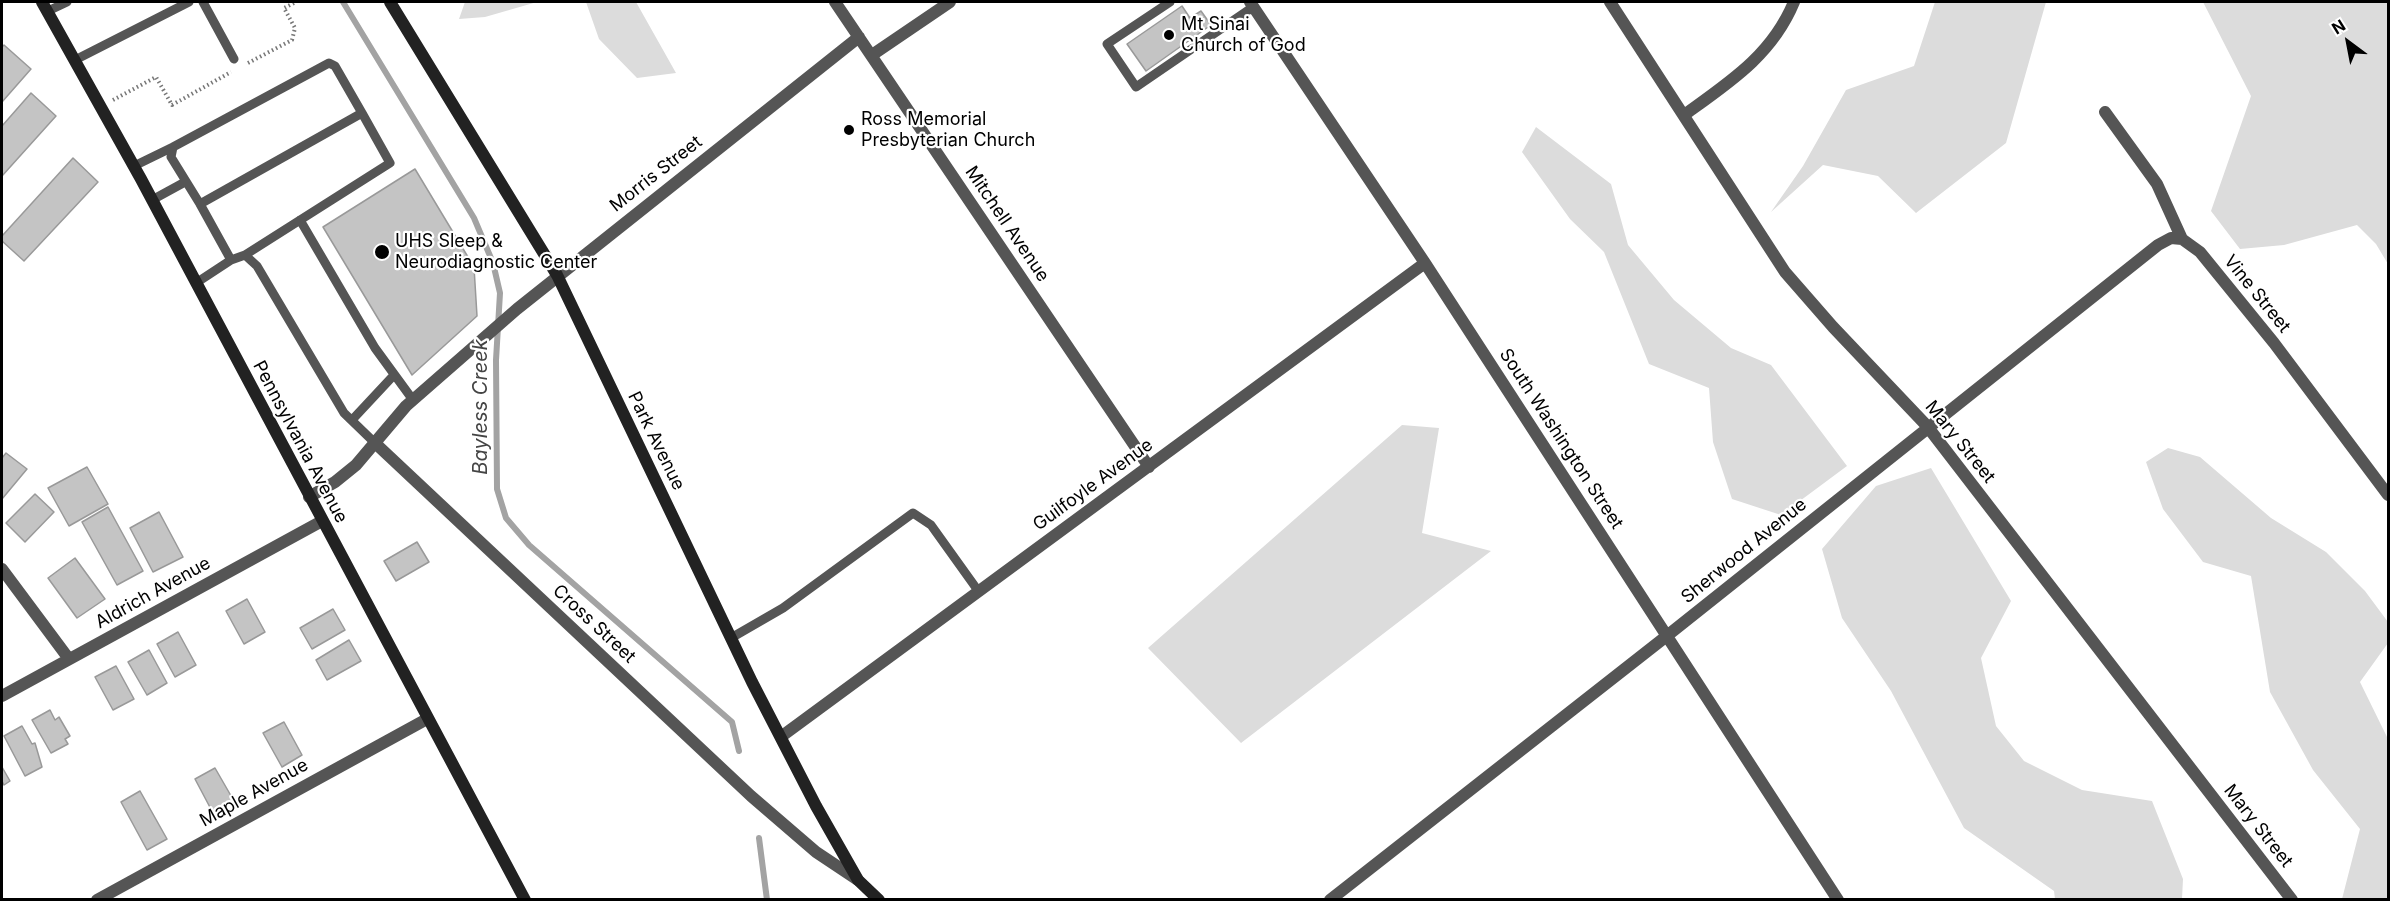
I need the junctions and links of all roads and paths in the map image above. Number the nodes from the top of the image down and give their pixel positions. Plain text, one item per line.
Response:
1 (67, 2) edge
2 (189, 2) edge
3 (203, 2) edge
4 (296, 2) edge
5 (390, 2) edge
6 (835, 2) edge
7 (950, 2) edge
8 (1170, 2) edge
9 (1610, 2) edge
10 (1794, 2) edge
11 (1252, 4) edge
12 (45, 6) edge
13 (859, 37) junction
14 (872, 56) junction
15 (234, 59) dead end
16 (75, 60) junction
17 (100, 106) junction
18 (2105, 112) dead end
19 (362, 113) junction
20 (1684, 115) junction
21 (173, 147) junction
22 (134, 166) junction
23 (185, 182) junction
24 (152, 200) junction
25 (200, 204) junction
26 (300, 220) junction
27 (2182, 239) junction
28 (245, 255) junction
29 (231, 260) junction
30 (1425, 263) junction
31 (557, 275) junction
32 (196, 283) junction
33 (394, 375) junction
34 (412, 400) junction
35 (352, 420) junction
36 (1927, 426) junction
37 (375, 443) junction
38 (1149, 467) junction
39 (2388, 495) edge
40 (309, 497) junction
41 (322, 521) junction
42 (2, 569) edge
43 (979, 592) junction
44 (1668, 636) junction
45 (731, 638) junction
46 (69, 659) junction
47 (2, 696) edge
48 (427, 719) junction
49 (782, 736) junction
50 (858, 880) junction
51 (97, 900) edge
52 (525, 900) edge
53 (879, 900) edge
54 (1330, 900) edge
55 (1838, 900) edge
56 (2292, 900) edge

1 - 12 lane
2 - 16 lane
3 - 15 lane
4 - 17 path
5 - 31 street, Park Avenue
6 - 13 street, Mitchell Avenue
7 - 14 street
8 - 11 lane
9 - 20 street, Mary Street
10 - 20 street
11 - 30 street, South Washington Street
12 - 16 street, Pennsylvania Avenue
13 - 14 street, Mitchell Avenue
13 - 31 street, Morris Street
14 - 38 street, Mitchell Avenue
16 - 17 street, Pennsylvania Avenue
17 - 22 street, Pennsylvania Avenue
18 - 27 street, Vine Street
19 - 21 lane
19 - 25 lane
19 - 26 lane
20 - 36 street, Mary Street
21 - 22 lane
21 - 23 lane
22 - 24 street, Pennsylvania Avenue
23 - 24 lane
23 - 25 lane
24 - 32 street, Pennsylvania Avenue
25 - 29 lane
26 - 28 lane
26 - 33 lane
27 - 36 street, Sherwood Avenue
27 - 39 street, Vine Street
28 - 29 lane
28 - 35 lane
29 - 32 lane
30 - 38 street, Guilfoyle Avenue
30 - 44 street, South Washington Street
31 - 34 street, Morris Street
31 - 45 street, Park Avenue
32 - 40 street, Pennsylvania Avenue
33 - 34 lane
33 - 35 lane
34 - 37 street, Morris Street
35 - 37 lane
36 - 44 street, Sherwood Avenue
36 - 56 street, Mary Street
37 - 40 street
37 - 50 street, Cross Street
38 - 43 street, Guilfoyle Avenue
40 - 41 street, Pennsylvania Avenue
41 - 46 street, Aldrich Avenue
41 - 48 street, Pennsylvania Avenue
42 - 46 street
43 - 45 lane
43 - 49 street, Guilfoyle Avenue
44 - 54 street, Sherwood Avenue
44 - 55 street, South Washington Street
45 - 49 street, Park Avenue
46 - 47 street, Aldrich Avenue
48 - 51 street, Maple Avenue
48 - 52 street, Pennsylvania Avenue
49 - 50 street, Park Avenue
50 - 53 street, Park Avenue

